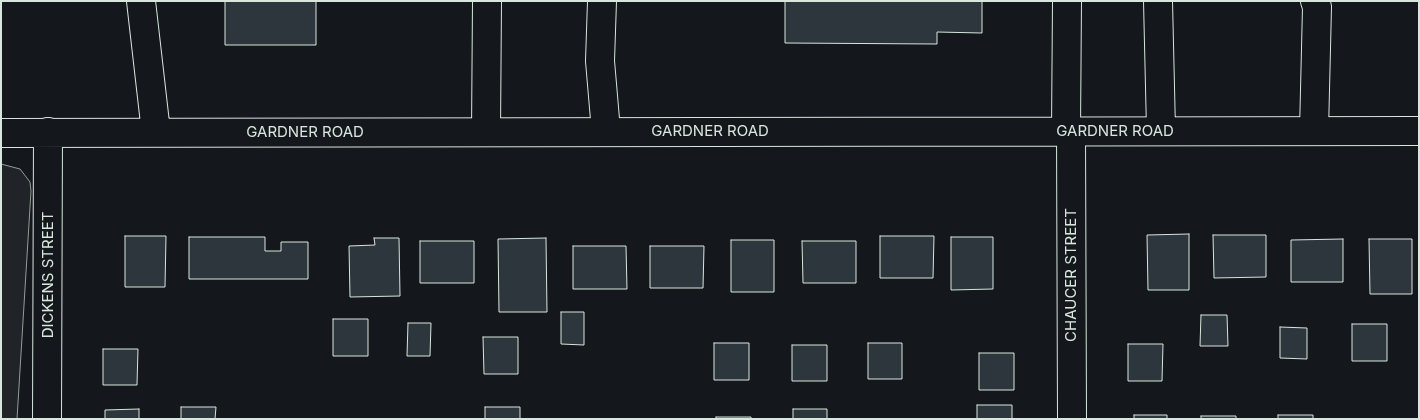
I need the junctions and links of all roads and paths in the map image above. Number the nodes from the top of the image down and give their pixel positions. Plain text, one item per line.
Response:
1 (140, 1) edge
2 (487, 1) edge
3 (602, 1) edge
4 (1068, 1) edge
5 (1158, 1) edge
6 (1315, 1) edge
7 (1161, 130) junction
8 (606, 131) junction
9 (1068, 131) junction
10 (1314, 131) junction
11 (1419, 131) edge
12 (48, 132) junction
13 (156, 132) junction
14 (486, 132) junction
15 (1, 133) edge
16 (48, 419) edge
17 (1072, 419) edge

1 - 13 street
2 - 14 street
3 - 8 street
4 - 9 street, CHAUCER STREET
5 - 7 street
6 - 10 street
7 - 9 street, GARDNER ROAD
7 - 10 street, GARDNER ROAD
8 - 9 street, GARDNER ROAD
8 - 14 street, GARDNER ROAD
9 - 17 street, CHAUCER STREET
10 - 11 street, GARDNER ROAD
12 - 13 street, GARDNER ROAD
12 - 15 street, GARDNER ROAD
12 - 16 street, DICKENS STREET
13 - 14 street, GARDNER ROAD

